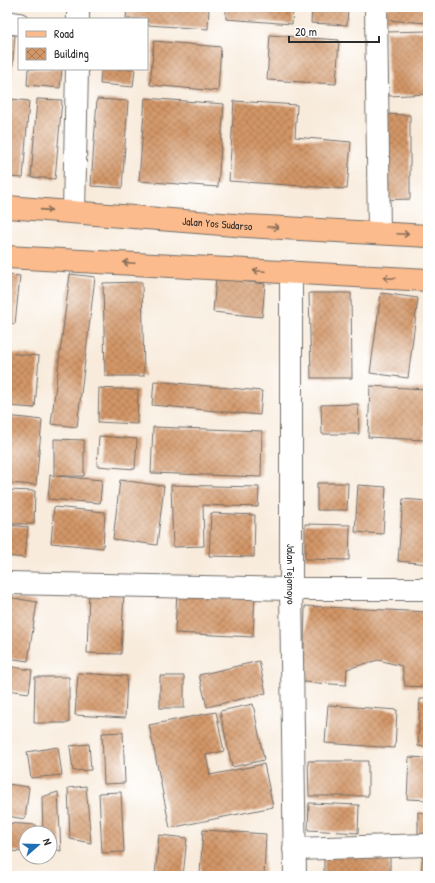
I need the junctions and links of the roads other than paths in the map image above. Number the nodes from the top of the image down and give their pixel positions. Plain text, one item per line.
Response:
1 (78, 7) edge
2 (376, 7) edge
3 (78, 18) edge
4 (7, 22) edge
5 (18, 24) edge
6 (77, 70) edge
7 (7, 207) edge
8 (74, 212) junction
9 (379, 233) junction
10 (428, 236) edge
11 (7, 257) edge
12 (291, 272) junction
13 (428, 280) edge
14 (7, 583) edge
15 (291, 589) junction
16 (428, 590) edge
17 (428, 845) edge
18 (294, 849) junction
19 (295, 876) edge

1 - 3 street
2 - 9 street
4 - 5 street
6 - 8 street
7 -> 8 main road, Jalan Yos Sudarso
8 -> 9 main road, Jalan Yos Sudarso
9 -> 10 main road, Jalan Yos Sudarso
12 -> 11 main road
13 -> 12 main road
12 - 15 street, Jalan Tejomoyo
14 - 15 street
15 - 16 street
15 - 18 street, Jalan Tejomoyo
17 - 18 street
18 - 19 street, Jalan Tejomoyo

